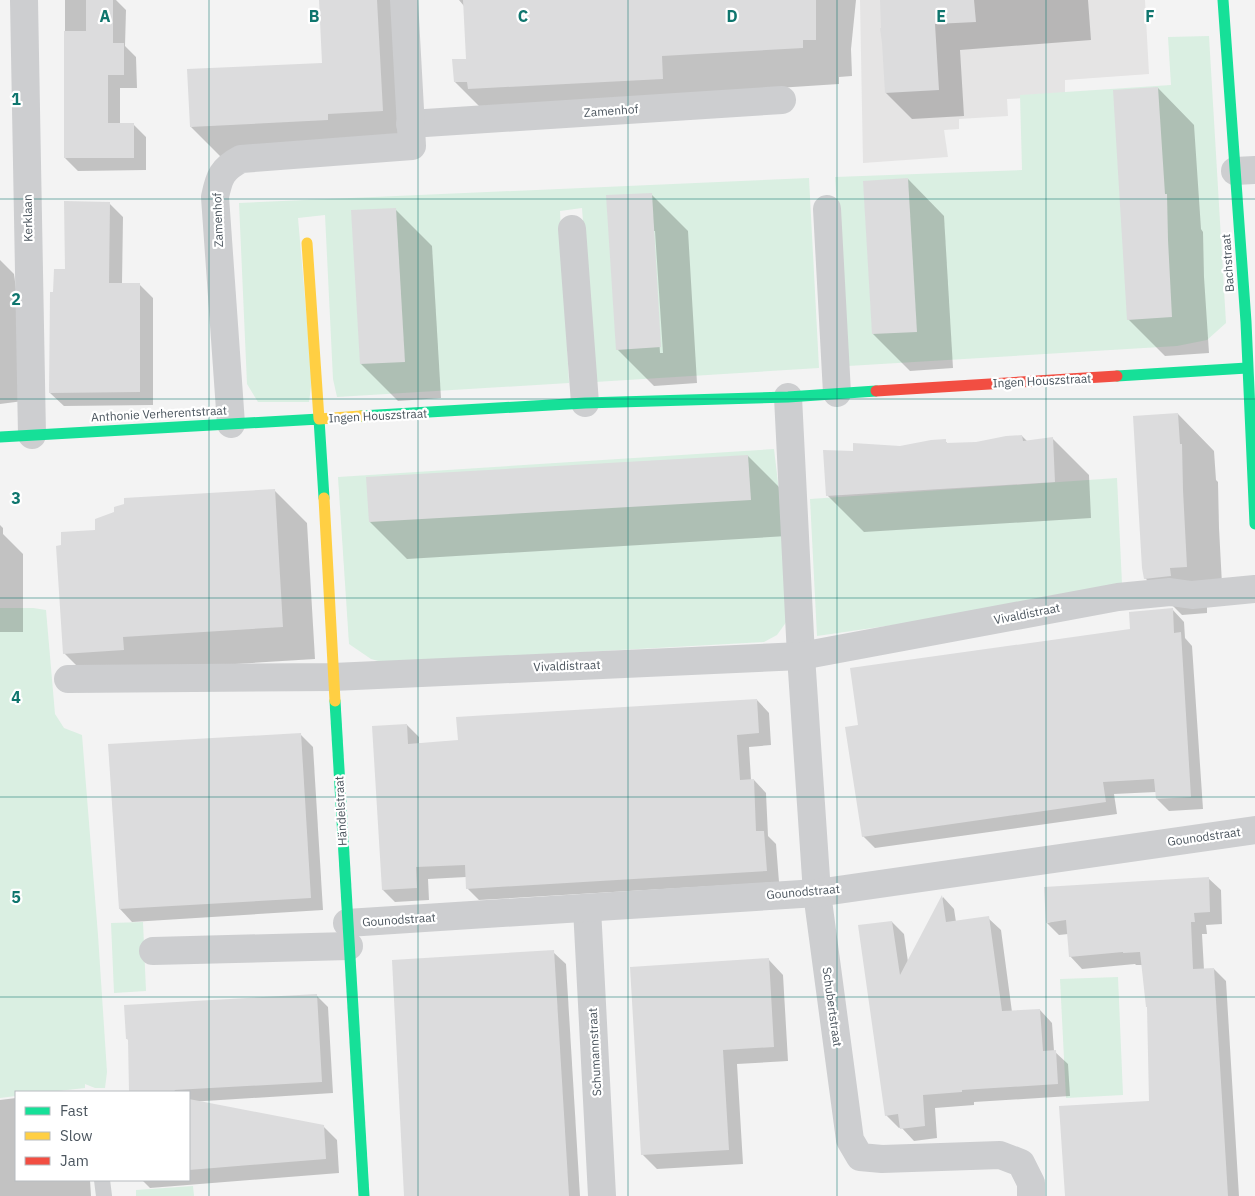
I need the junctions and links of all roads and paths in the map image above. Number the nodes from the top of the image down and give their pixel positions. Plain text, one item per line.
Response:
1 (24, 0) edge
2 (404, 0) edge
3 (1223, 0) edge
4 (782, 100) dead end
5 (410, 124) junction
6 (1245, 170) edge
7 (827, 210) dead end
8 (572, 229) dead end
9 (307, 243) dead end
10 (1250, 322) edge
11 (1247, 368) junction
12 (836, 393) junction
13 (788, 397) junction
14 (585, 403) junction
15 (319, 419) junction
16 (231, 424) junction
17 (32, 435) junction
18 (0, 436) edge
19 (1255, 524) edge
20 (1255, 589) edge
21 (800, 656) junction
22 (333, 677) junction
23 (68, 679) dead end
24 (1255, 830) edge
25 (817, 892) junction
26 (587, 908) junction
27 (348, 934) junction
28 (153, 952) dead end
29 (102, 1181) edge
30 (104, 1196) edge
31 (364, 1196) edge
32 (602, 1196) edge
33 (1031, 1196) edge

1 - 17 street, Kerklaan
2 - 5 street, Zamenhof
3 - 6 street, Bachstraat
4 - 5 street, Zamenhof
5 - 16 street, Zamenhof
6 - 10 street, Bachstraat
7 - 12 street
8 - 14 street
9 - 15 street, Ingen Houszstraat
10 - 11 street, Bachstraat
11 - 12 street, Ingen Houszstraat
11 - 19 street, Bachstraat
12 - 13 street, Ingen Houszstraat
13 - 14 street, Ingen Houszstraat
13 - 21 street
14 - 15 street, Ingen Houszstraat
15 - 16 street, Anthonie Verherentstraat
15 - 22 street, Händelstraat
16 - 17 street, Anthonie Verherentstraat
17 - 18 street, Anthonie Verherentstraat
20 - 21 street, Vivaldistraat
21 - 22 street, Vivaldistraat
21 - 25 street, Schubertstraat
22 - 23 street
22 - 27 street, Händelstraat
24 - 25 street, Gounodstraat
25 - 26 street, Gounodstraat
25 - 33 street, Schubertstraat
26 - 27 street, Gounodstraat
26 - 32 street, Schumannstraat
27 - 28 street
27 - 31 street, Händelstraat
29 - 30 lane

